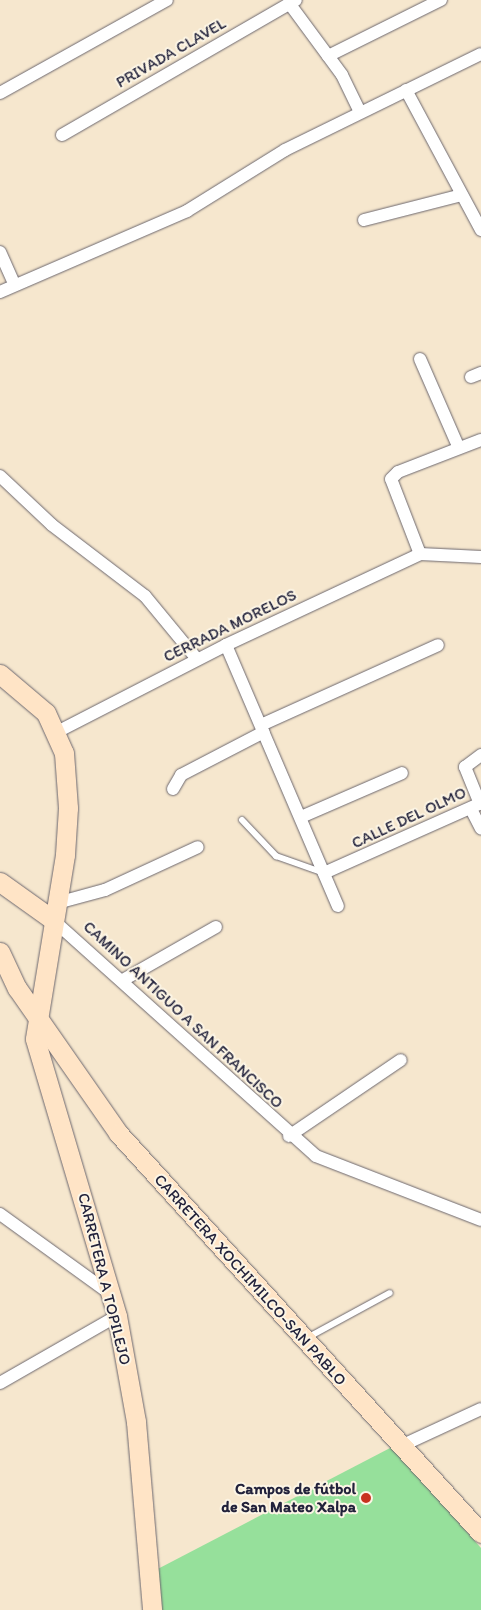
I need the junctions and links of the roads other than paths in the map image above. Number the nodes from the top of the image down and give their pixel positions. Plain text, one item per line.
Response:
1 (167, 0) edge
2 (441, 0) edge
3 (293, 2) edge
4 (274, 5) edge
5 (481, 54) edge
6 (328, 56) junction
7 (406, 90) junction
8 (0, 93) edge
9 (360, 112) junction
10 (62, 134) dead end
11 (462, 194) junction
12 (364, 220) dead end
13 (481, 230) edge
14 (0, 252) edge
15 (15, 285) junction
16 (0, 292) edge
17 (420, 359) dead end
18 (481, 440) edge
19 (458, 446) junction
20 (0, 476) edge
21 (420, 554) junction
22 (481, 557) edge
23 (226, 645) junction
24 (438, 645) dead end
25 (198, 659) junction
26 (0, 674) edge
27 (262, 728) junction
28 (57, 732) junction
29 (481, 754) edge
30 (402, 773) dead end
31 (173, 789) dead end
32 (477, 805) edge
33 (301, 817) junction
34 (242, 820) dead end
35 (481, 830) edge
36 (198, 847) dead end
37 (324, 873) junction
38 (0, 882) edge
39 (338, 906) dead end
40 (55, 911) junction
41 (216, 927) dead end
42 (0, 952) edge
43 (123, 980) junction
44 (36, 1014) junction
45 (401, 1060) dead end
46 (289, 1136) junction
47 (0, 1214) edge
48 (481, 1220) edge
49 (390, 1293) dead end
50 (112, 1295) junction
51 (117, 1316) junction
52 (304, 1340) junction
53 (0, 1383) edge
54 (481, 1409) edge
55 (401, 1446) junction
56 (481, 1533) edge
57 (152, 1610) edge

1 - 8 street
2 - 6 street
3 - 4 street, PRIVADA CLAVEL
3 - 6 street
4 - 10 street, PRIVADA CLAVEL
5 - 7 street
6 - 9 street
7 - 9 street
7 - 11 street
9 - 15 street
11 - 12 street
11 - 13 street
14 - 15 street
15 - 16 street
17 - 19 street
18 - 19 street
19 - 21 street
20 - 25 street
21 - 22 street
21 - 23 street, CERRADA MORELOS
23 - 25 street, CERRADA MORELOS
23 - 27 street
24 - 27 street
25 - 28 street, CERRADA MORELOS
26 - 28 main road
27 - 31 street
27 - 33 street
28 - 40 main road
29 - 32 street, CALLE DEL OLMO
30 - 33 street
32 - 35 street
32 - 37 street, CALLE DEL OLMO
33 - 37 street
34 - 37 lane
36 - 40 street
37 - 39 street
38 - 40 main road
40 - 43 street, CAMINO ANTIGUO A SAN FRANCISCO
40 - 44 main road
41 - 43 street
42 - 44 main road, CARRETERA XOCHIMILCO-SAN PABLO
43 - 46 street, CAMINO ANTIGUO A SAN FRANCISCO
44 - 50 main road, CARRETERA A TOPILEJO
44 - 52 main road, CARRETERA XOCHIMILCO-SAN PABLO
45 - 46 street
46 - 48 street, CAMINO ANTIGUO A SAN FRANCISCO
47 - 50 street
49 - 52 lane
50 - 51 main road, CARRETERA A TOPILEJO
51 - 53 street
51 - 57 main road, CARRETERA A TOPILEJO
52 - 55 main road, CARRETERA XOCHIMILCO-SAN PABLO
54 - 55 street
55 - 56 main road, CARRETERA XOCHIMILCO-SAN PABLO

